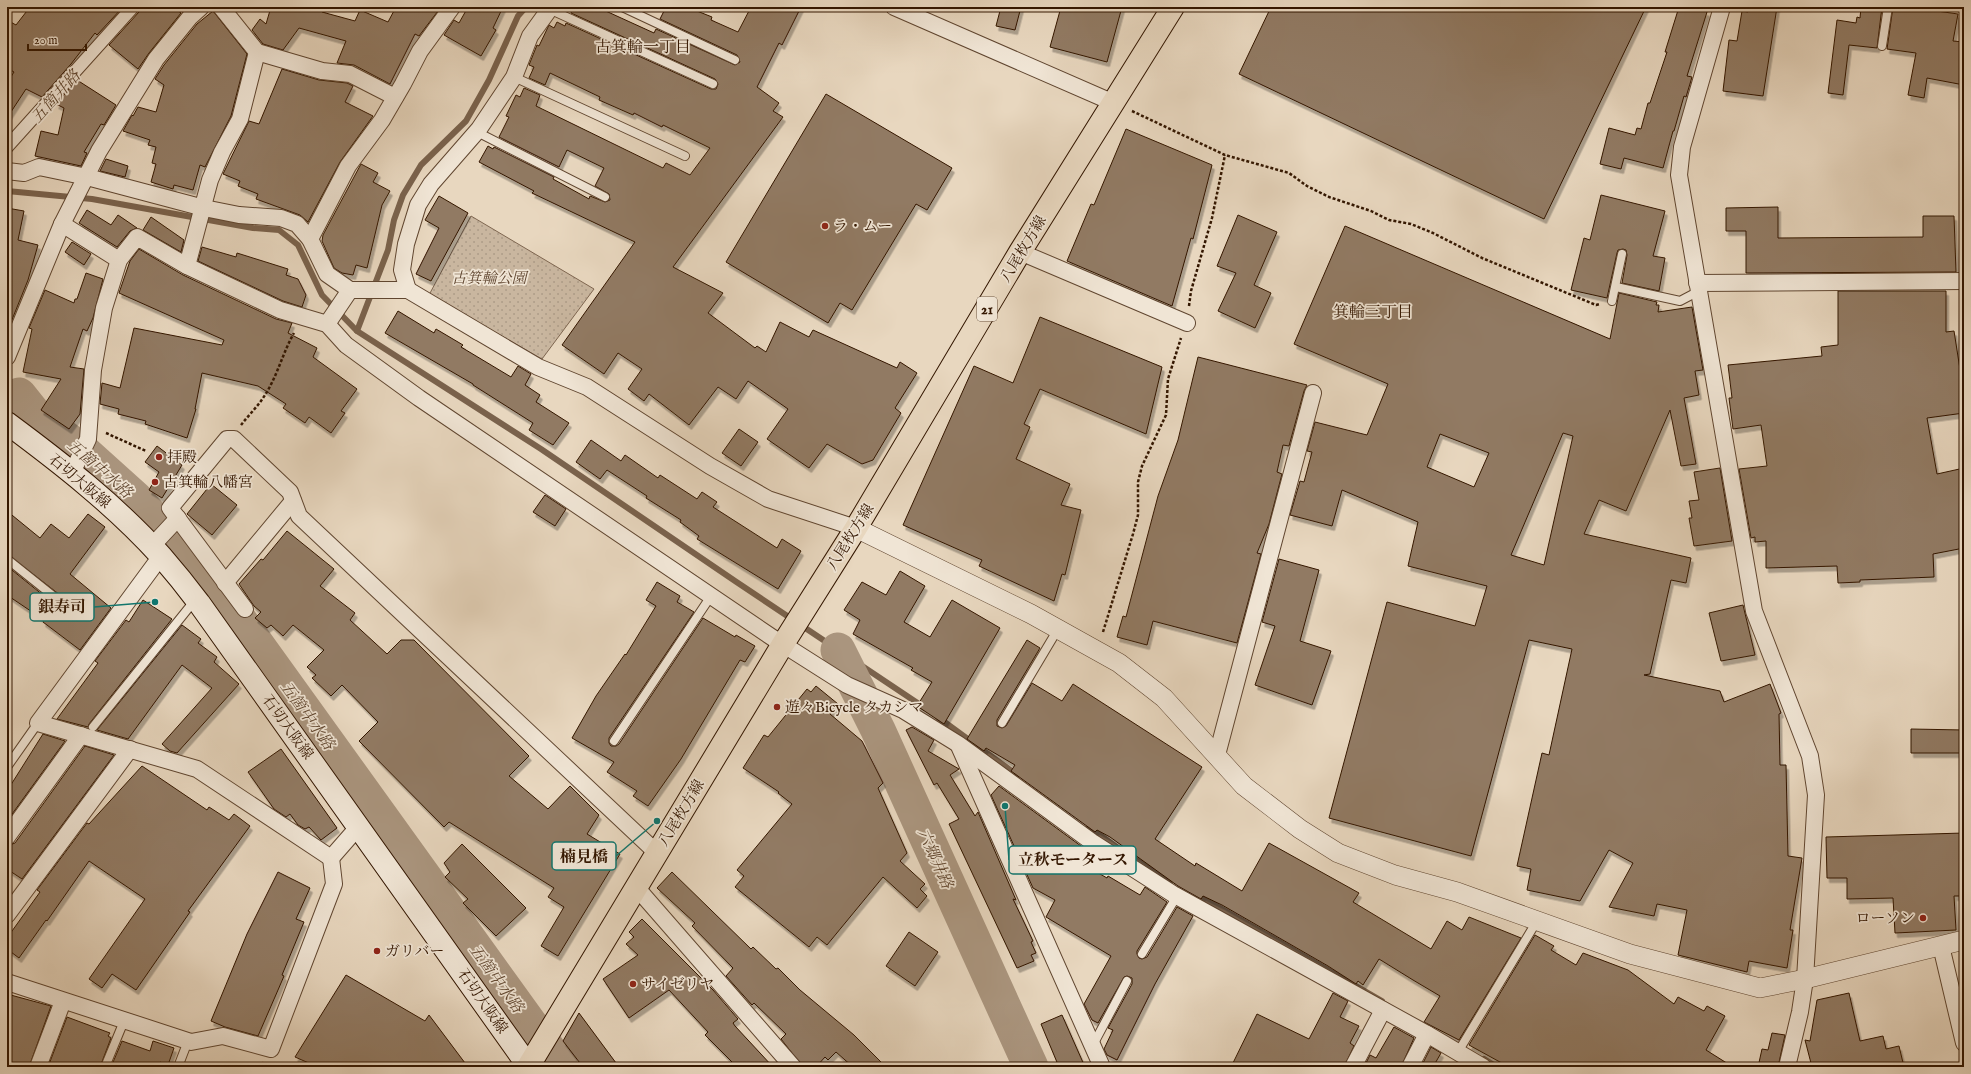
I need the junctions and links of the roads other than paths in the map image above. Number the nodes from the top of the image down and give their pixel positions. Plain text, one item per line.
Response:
1 (132, 7) edge
2 (201, 7) edge
3 (221, 7) edge
4 (452, 7) edge
5 (622, 7) edge
6 (894, 7) edge
7 (1173, 7) edge
8 (1722, 7) edge
9 (1888, 7) edge
10 (550, 8) edge
11 (1882, 46) dead end
12 (257, 52) junction
13 (735, 60) dead end
14 (514, 77) junction
15 (713, 84) dead end
16 (395, 97) junction
17 (1114, 103) junction
18 (476, 132) junction
19 (7, 147) edge
20 (685, 156) dead end
21 (7, 171) edge
22 (87, 177) junction
23 (605, 197) dead end
24 (204, 208) junction
25 (62, 224) junction
26 (310, 239) junction
27 (1020, 252) junction
28 (1622, 254) dead end
29 (119, 260) junction
30 (187, 266) junction
31 (1964, 281) edge
32 (1616, 287) junction
33 (1698, 287) junction
34 (350, 290) junction
35 (408, 290) junction
36 (1612, 300) road end
37 (1187, 323) road end
38 (327, 324) junction
39 (7, 357) edge
40 (1313, 393) dead end
41 (7, 423) edge
42 (72, 473) junction
43 (293, 501) junction
44 (856, 528) junction
45 (165, 537) junction
46 (7, 559) edge
47 (225, 582) junction
48 (711, 596) junction
49 (57, 599) dead end
50 (196, 599) junction
51 (245, 609) dead end
52 (1058, 629) junction
53 (786, 640) junction
54 (38, 723) junction
55 (1002, 723) dead end
56 (87, 731) junction
57 (614, 740) dead end
58 (958, 744) junction
59 (130, 749) junction
60 (1216, 756) junction
61 (7, 767) edge
62 (359, 826) junction
63 (7, 837) edge
64 (657, 853) junction
65 (331, 858) junction
66 (636, 887) junction
67 (1177, 896) junction
68 (7, 915) edge
69 (1537, 921) junction
70 (1964, 940) edge
71 (1941, 946) junction
72 (1142, 954) dead end
73 (1805, 979) junction
74 (1127, 981) dead end
75 (7, 982) edge
76 (63, 1000) junction
77 (1383, 1010) junction
78 (124, 1020) junction
79 (1428, 1034) junction
80 (188, 1041) junction
81 (1964, 1043) edge
82 (1093, 1046) junction
83 (1462, 1046) junction
84 (531, 1063) edge
85 (38, 1067) edge
86 (105, 1067) edge
87 (178, 1067) edge
88 (793, 1067) edge
89 (1102, 1067) edge
90 (1353, 1067) edge
91 (1410, 1067) edge
92 (1483, 1067) edge
93 (1787, 1067) edge

1 - 19 street
2 - 22 street
3 - 12 street
4 - 16 street
5 - 13 lane
6 - 17 street
7 - 17 main road, 八尾枚方線 / 21
8 - 33 street
9 - 11 lane
10 - 14 street
10 - 15 lane
12 - 16 street
12 - 24 street
14 - 18 street
14 - 20 lane
16 - 26 street
17 - 27 main road, 八尾枚方線 / 21
18 - 23 lane
18 - 35 street
21 - 22 street
22 - 24 street
22 - 25 street
24 - 26 street
24 - 30 street
25 - 29 street
25 - 39 street
26 - 34 street
27 - 37 street
27 - 44 main road, 八尾枚方線 / 21
28 - 32 lane
29 - 30 street
29 - 42 street
30 - 38 street
31 - 33 street
32 - 33 lane
32 - 36 lane
33 - 73 street
34 - 35 street
34 - 38 street
35 - 44 street
38 - 48 street
40 - 60 street
41 - 42 main road, 石切大阪線
42 - 45 main road, 石切大阪線
43 - 45 street
43 - 47 street
43 - 64 street
44 - 52 street
44 - 53 main road, 八尾枚方線 / 21
45 - 47 street
45 - 50 main road, 石切大阪線
45 - 54 street
46 - 49 lane
47 - 51 street
48 - 53 street
48 - 57 lane
50 - 56 lane
50 - 62 main road, 石切大阪線
52 - 55 lane
52 - 60 street
53 - 58 street
53 - 64 main road, 八尾枚方線 / 21
54 - 56 street
54 - 61 lane
56 - 59 street
56 - 63 street
58 - 67 street
58 - 82 street
59 - 65 street
59 - 68 street
60 - 69 street
62 - 65 street
62 - 84 main road, 石切大阪線
64 - 66 main road, 八尾枚方線 / 21
65 - 80 street
66 - 84 main road, 八尾枚方線 / 21
66 - 88 street
67 - 72 lane
67 - 77 street
69 - 73 street
69 - 83 lane
70 - 71 street
71 - 73 street
71 - 81 street
73 - 93 street
74 - 82 lane
75 - 76 street
76 - 78 street
76 - 85 street
77 - 79 street
77 - 90 street
78 - 80 street
78 - 86 lane
79 - 83 street
79 - 91 street
80 - 87 lane
82 - 89 street
83 - 92 street

